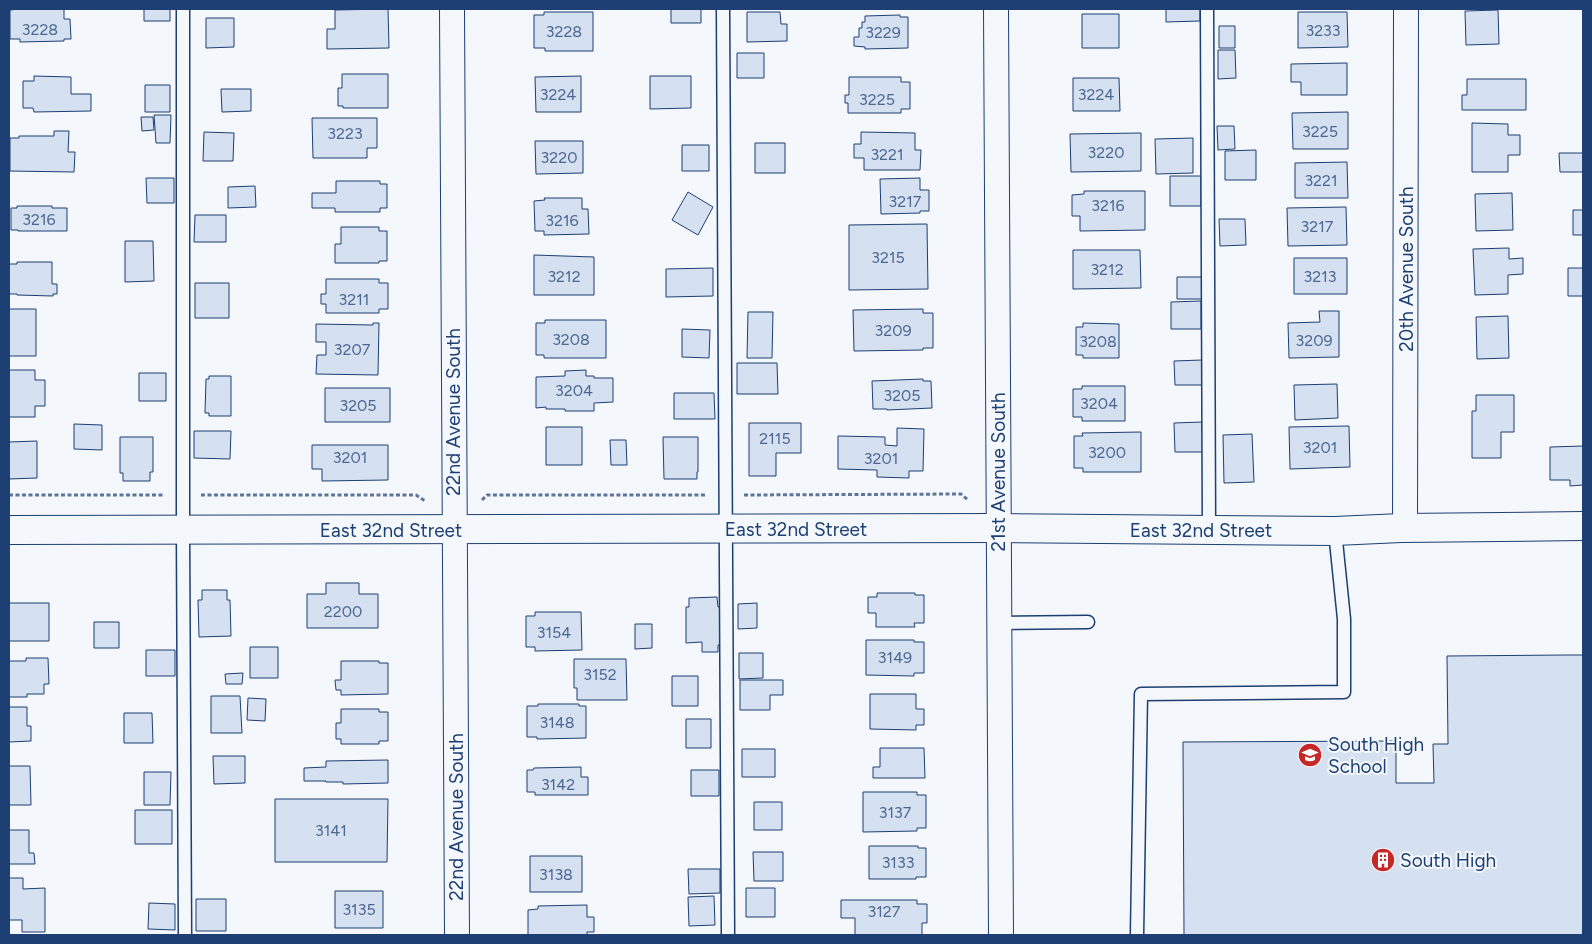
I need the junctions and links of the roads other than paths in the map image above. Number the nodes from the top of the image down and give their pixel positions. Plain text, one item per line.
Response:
1 (183, 9) edge
2 (452, 9) edge
3 (723, 9) edge
4 (996, 9) edge
5 (1207, 9) edge
6 (1406, 9) edge
7 (1583, 526) edge
8 (998, 528) junction
9 (1405, 528) junction
10 (454, 529) junction
11 (9, 530) edge
12 (725, 530) junction
13 (1210, 530) junction
14 (183, 531) junction
15 (1335, 531) junction
16 (1088, 622) dead end
17 (999, 623) junction
18 (185, 935) edge
19 (456, 935) edge
20 (728, 935) edge
21 (1001, 935) edge
22 (1137, 935) edge

1 - 14 lane
2 - 10 street, 22nd Avenue South
3 - 12 lane
4 - 8 street, 21st Avenue South
5 - 13 lane
6 - 9 street, 20th Avenue South
7 - 9 street, East 32nd Street
8 - 12 street, East 32nd Street
8 - 13 street, East 32nd Street
8 - 17 street, 21st Avenue South
9 - 15 street, East 32nd Street
10 - 12 street, East 32nd Street
10 - 14 street, East 32nd Street
10 - 19 street, 22nd Avenue South
11 - 14 street, East 32nd Street
12 - 20 lane
13 - 15 street, East 32nd Street
14 - 18 lane
15 - 22 lane
16 - 17 lane
17 - 21 street, 21st Avenue South

